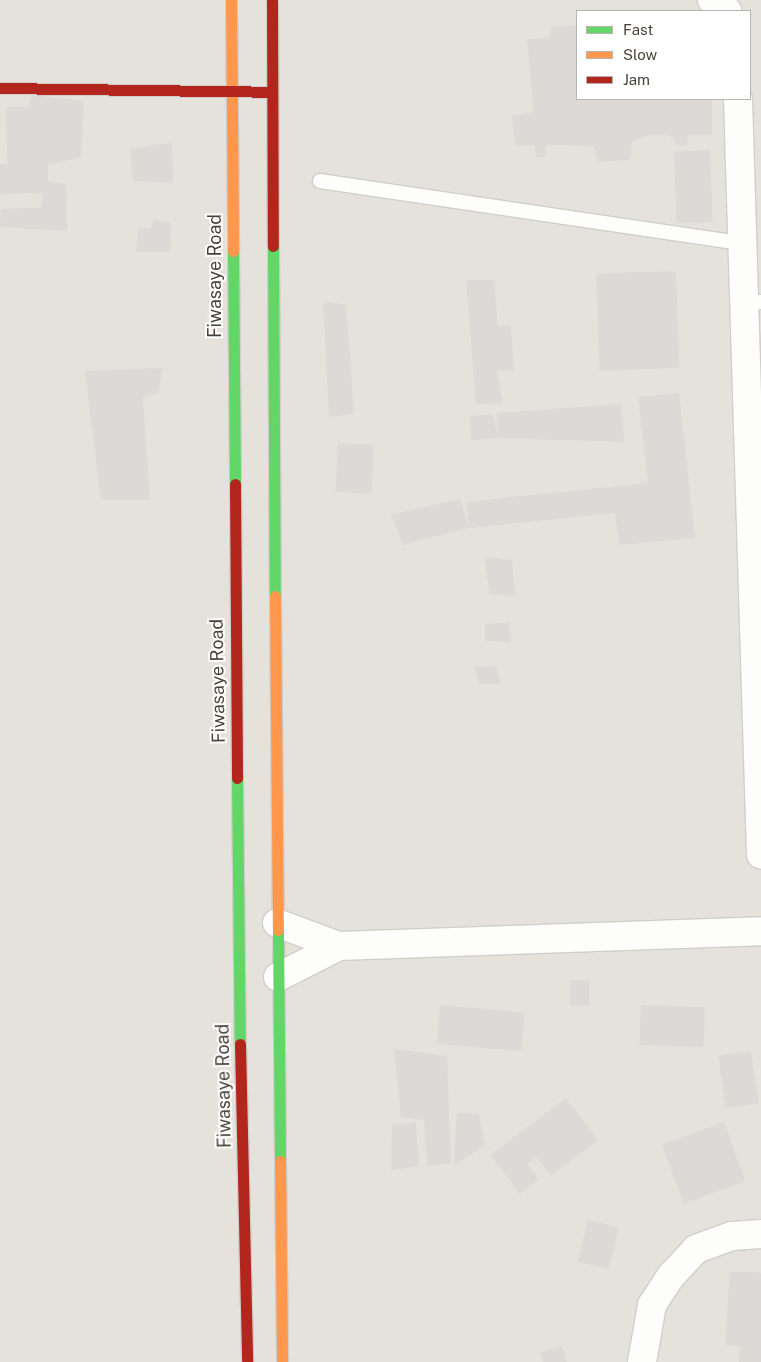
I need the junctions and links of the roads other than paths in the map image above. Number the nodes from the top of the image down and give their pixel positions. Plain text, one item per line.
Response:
1 (231, 0) edge
2 (272, 0) edge
3 (712, 0) edge
4 (726, 10) edge
5 (0, 88) edge
6 (231, 90) junction
7 (272, 92) junction
8 (738, 100) edge
9 (320, 181) dead end
10 (742, 243) junction
11 (752, 302) edge
12 (761, 855) edge
13 (277, 923) junction
14 (761, 931) edge
15 (339, 946) junction
16 (278, 977) junction
17 (761, 1234) edge
18 (247, 1362) edge
19 (282, 1362) edge
20 (642, 1362) edge

1 - 6 main road, Fiwasaye Road
2 - 7 main road
3 - 4 street
5 - 6 main road
6 - 7 main road
6 - 18 main road, Fiwasaye Road
7 - 13 main road
8 - 10 street
9 - 10 lane
10 - 11 street
11 - 12 street
13 - 15 street
13 - 16 main road
14 - 15 street
15 - 16 street
16 - 19 main road
17 - 20 street

